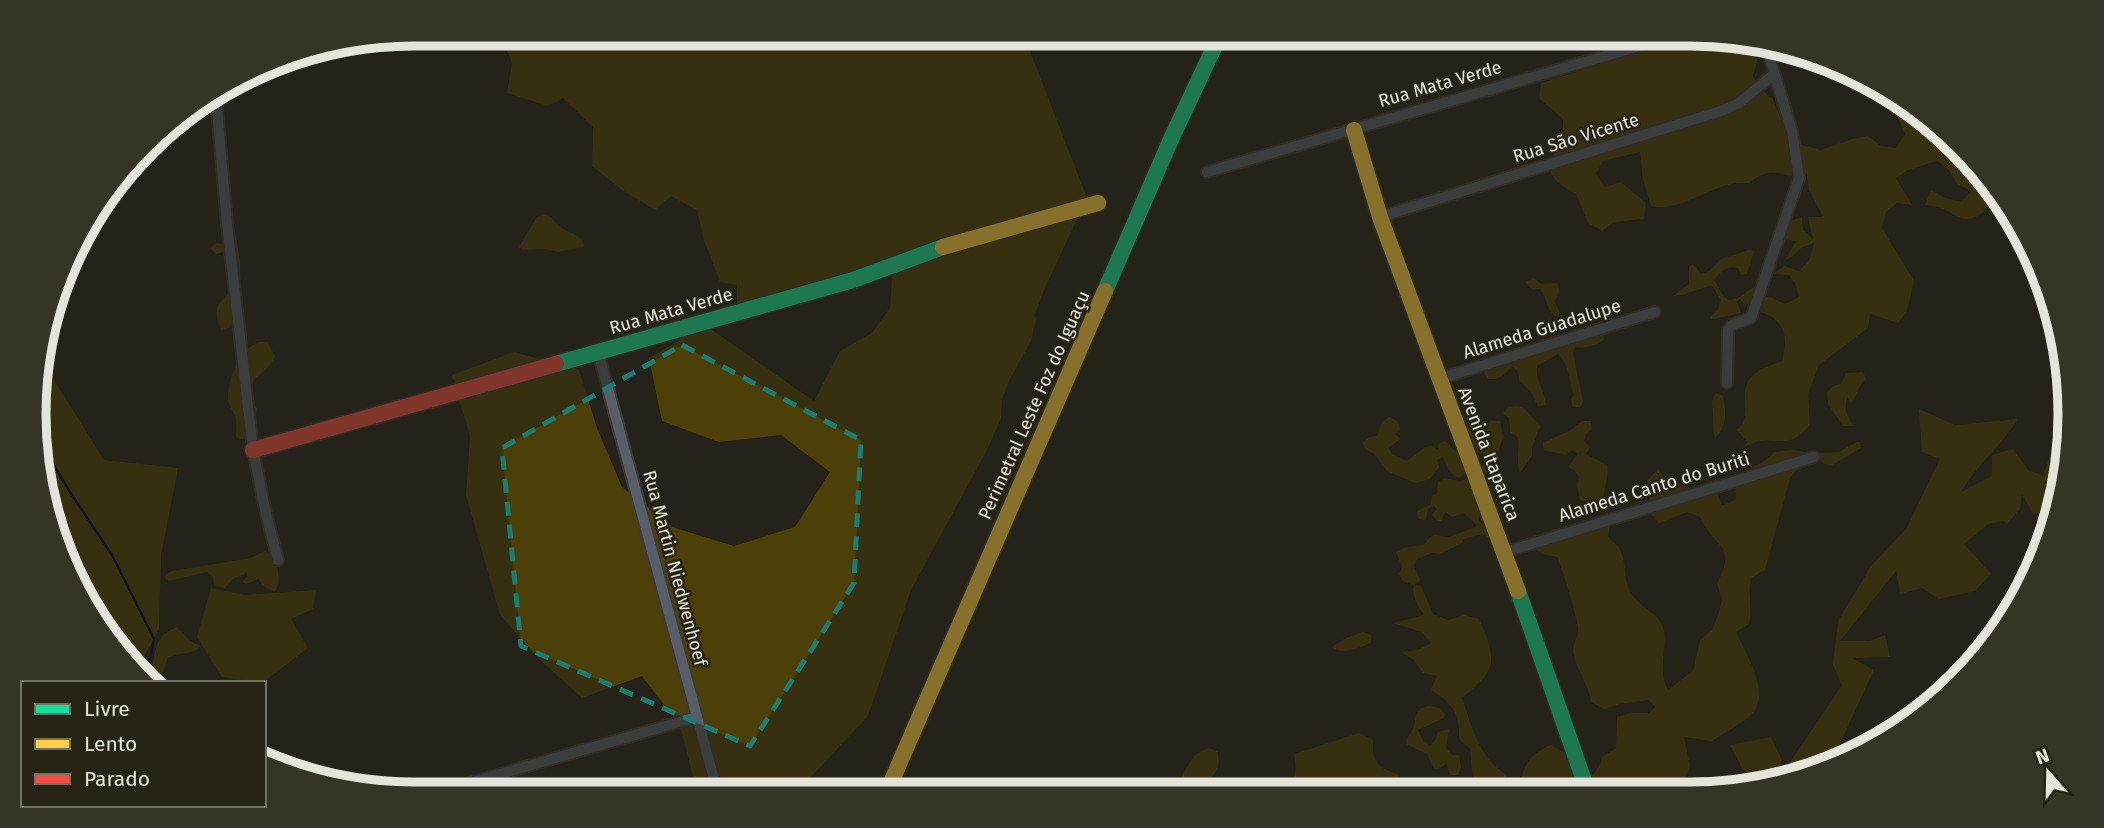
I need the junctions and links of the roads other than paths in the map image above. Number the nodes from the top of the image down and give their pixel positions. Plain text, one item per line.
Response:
1 (1215, 46) edge
2 (1640, 46) edge
3 (1768, 54) edge
4 (1773, 75) junction
5 (217, 103) edge
6 (1354, 130) junction
7 (1207, 172) dead end
8 (1098, 204) dead end
9 (1380, 217) junction
10 (1655, 312) dead end
11 (598, 352) junction
12 (1439, 379) junction
13 (1727, 383) dead end
14 (253, 450) junction
15 (1814, 457) dead end
16 (1505, 552) junction
17 (278, 560) dead end
18 (697, 718) junction
19 (473, 782) edge
20 (715, 782) edge
21 (891, 782) edge
22 (1585, 782) edge

1 - 21 main road, Perimetral Leste Foz do Iguaçu
2 - 6 street, Rua Mata Verde
3 - 4 street
4 - 9 street, Rua São Vicente
4 - 13 street
5 - 14 street
6 - 7 street, Rua Mata Verde
6 - 9 main road, Avenida Itaparica
8 - 11 main road, Rua Mata Verde
9 - 12 main road, Avenida Itaparica
10 - 12 street, Alameda Guadalupe
11 - 14 main road, Rua Mata Verde
11 - 18 street, Rua Martin Niedwenhoef
12 - 16 main road, Avenida Itaparica
14 - 17 street
15 - 16 street, Alameda Canto do Buriti
16 - 22 main road, Avenida Itaparica
18 - 19 street
18 - 20 street, Rua Martin Niedwenhoef

